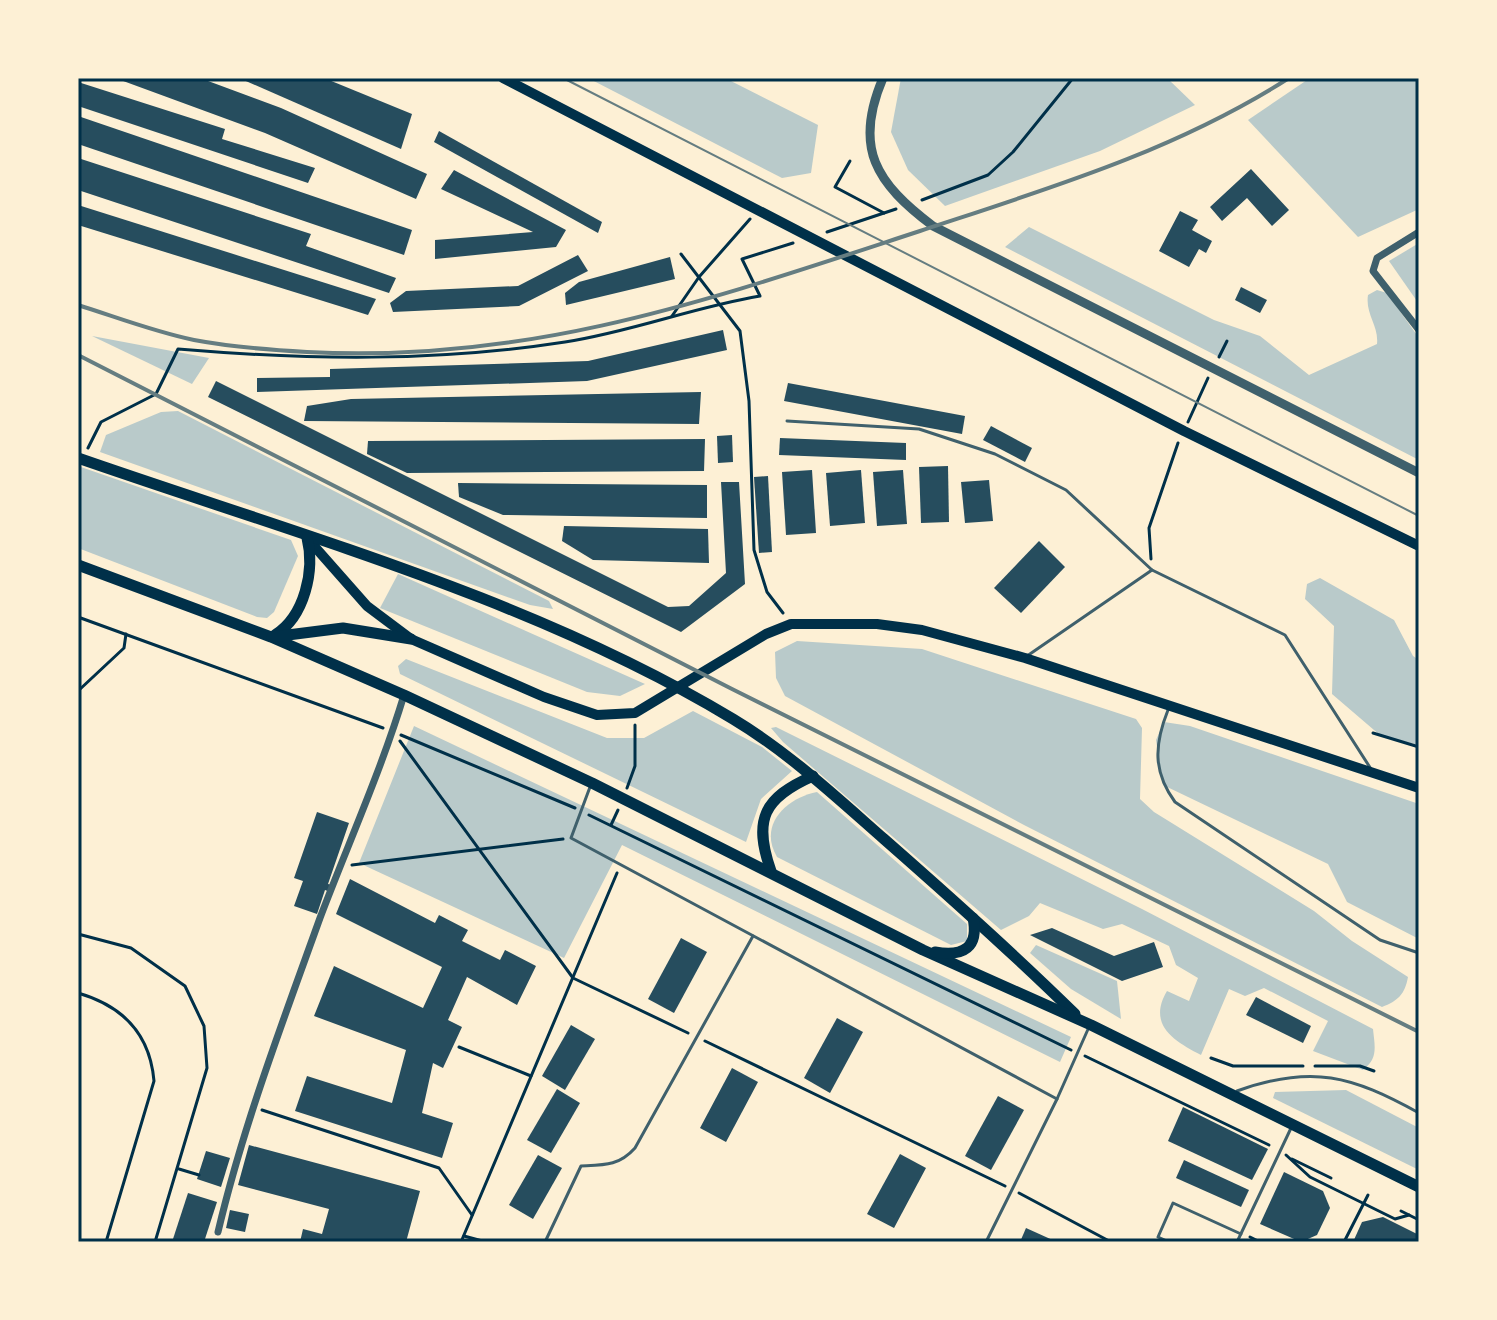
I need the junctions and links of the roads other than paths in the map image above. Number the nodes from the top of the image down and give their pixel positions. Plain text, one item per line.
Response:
1 (503, 78) edge
2 (883, 78) edge
3 (1419, 232) edge
4 (1419, 330) edge
5 (787, 421) dead end
6 (80, 459) edge
7 (1419, 473) edge
8 (307, 538) junction
9 (1419, 546) edge
10 (78, 565) edge
11 (1152, 570) junction
12 (271, 637) junction
13 (411, 639) junction
14 (1025, 658) junction
15 (404, 695) junction
16 (1170, 707) junction
17 (1374, 773) junction
18 (813, 776) junction
19 (592, 783) junction
20 (1419, 788) edge
21 (771, 871) junction
22 (973, 918) junction
23 (753, 936) junction
24 (923, 950) junction
25 (1419, 953) edge
26 (1086, 1022) junction
27 (1230, 1094) junction
28 (1057, 1099) junction
29 (1419, 1113) edge
30 (1292, 1125) junction
31 (1419, 1187) edge
32 (218, 1232) dead end
33 (1241, 1234) junction
34 (545, 1242) edge
35 (986, 1242) edge
36 (1169, 1242) edge
37 (1237, 1242) edge

1 - 9 main road
2 - 7 street
3 - 4 street
5 - 11 lane
6 - 8 main road
8 - 12 main road
8 - 13 main road
8 - 18 main road
10 - 12 main road
11 - 14 lane
11 - 17 lane
12 - 13 main road
12 - 15 main road
13 - 14 main road
14 - 16 main road
15 - 19 main road
15 - 32 street
16 - 17 main road
16 - 25 lane
17 - 20 main road
18 - 21 main road
18 - 22 main road
19 - 21 main road
19 - 23 lane
21 - 24 main road
22 - 24 main road
22 - 26 main road
23 - 28 lane
23 - 34 lane
24 - 26 main road
26 - 27 main road
26 - 28 lane
27 - 29 lane
27 - 30 main road
28 - 35 lane
30 - 31 main road
30 - 33 lane
33 - 36 lane
33 - 37 lane

